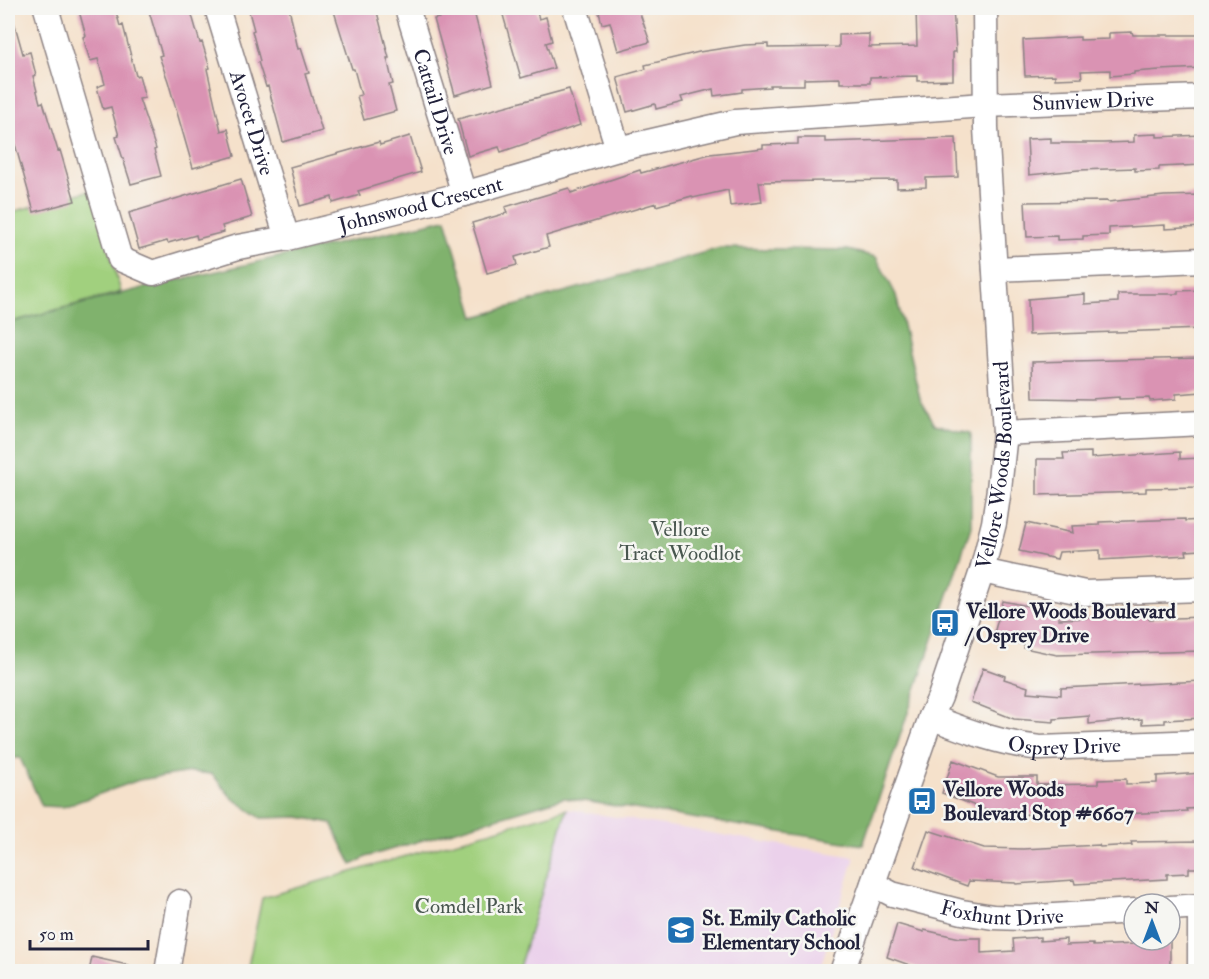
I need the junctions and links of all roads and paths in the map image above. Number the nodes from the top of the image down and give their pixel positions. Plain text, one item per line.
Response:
1 (46, 8) edge
2 (217, 8) edge
3 (406, 8) edge
4 (575, 8) edge
5 (985, 8) edge
6 (1202, 97) edge
7 (985, 105) junction
8 (618, 149) junction
9 (464, 194) junction
10 (287, 238) junction
11 (1202, 260) edge
12 (995, 269) junction
13 (1202, 423) edge
14 (1005, 433) junction
15 (982, 571) junction
16 (1202, 589) edge
17 (931, 717) junction
18 (1202, 742) edge
19 (873, 884) junction
20 (179, 902) dead end
21 (1201, 906) edge
22 (1182, 907) edge
23 (1122, 912) edge
24 (166, 972) edge
25 (842, 972) edge
26 (1200, 972) edge

1 - 10 street, Johnswood Crescent
2 - 10 street, Avocet Drive
3 - 9 street, Cattail Drive
4 - 8 street
5 - 7 street, Vellore Woods Boulevard
6 - 7 street, Sunview Drive
7 - 8 street, Johnswood Crescent
7 - 12 street, Vellore Woods Boulevard
8 - 9 street, Johnswood Crescent
9 - 10 street, Johnswood Crescent
11 - 12 street
12 - 14 street, Vellore Woods Boulevard
13 - 14 street
14 - 15 street, Vellore Woods Boulevard
15 - 16 street
15 - 17 street, Vellore Woods Boulevard
17 - 18 street, Osprey Drive
17 - 19 street, Vellore Woods Boulevard
19 - 23 street, Foxhunt Drive
19 - 25 street, Vellore Woods Boulevard
20 - 24 street
21 - 22 street
21 - 26 street

